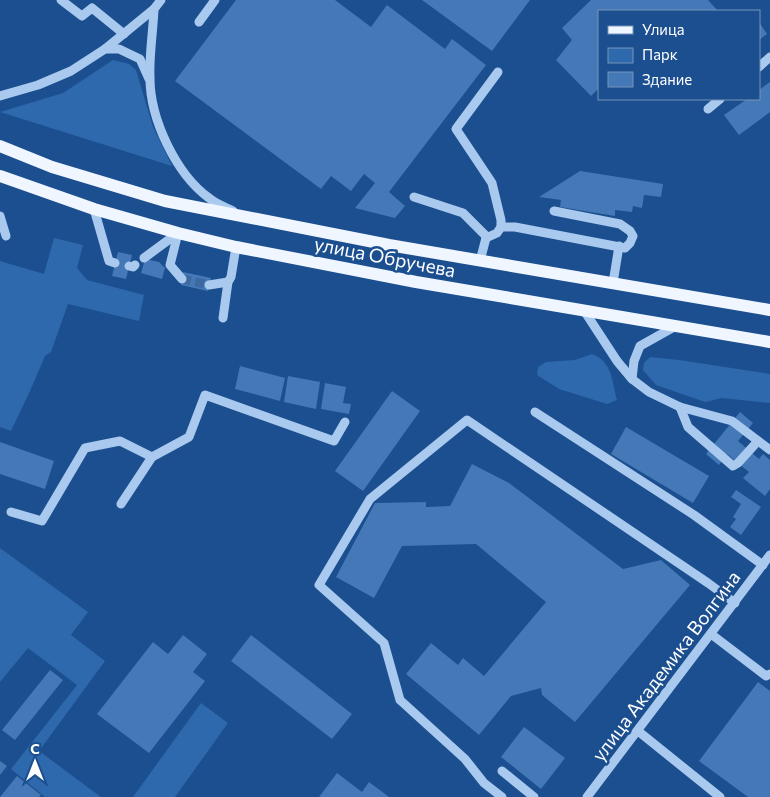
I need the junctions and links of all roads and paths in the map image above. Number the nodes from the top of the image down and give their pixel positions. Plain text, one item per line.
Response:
1 (61, 0) edge
2 (161, 0) edge
3 (215, 0) edge
4 (154, 10) junction
5 (199, 22) dead end
6 (124, 34) junction
7 (105, 49) junction
8 (770, 57) edge
9 (760, 66) edge
10 (498, 72) dead end
11 (150, 79) junction
12 (0, 96) edge
13 (719, 100) edge
14 (708, 109) dead end
15 (0, 146) edge
16 (0, 176) edge
17 (414, 197) dead end
18 (94, 209) junction
19 (554, 211) dead end
20 (0, 216) edge
21 (244, 217) junction
22 (501, 227) junction
23 (178, 233) junction
24 (6, 236) dead end
25 (486, 238) junction
26 (619, 246) junction
27 (236, 247) junction
28 (144, 258) dead end
29 (480, 261) junction
30 (115, 262) dead end
31 (182, 279) dead end
32 (228, 282) junction
33 (209, 284) tunnel mouth
34 (613, 284) junction
35 (770, 310) edge
36 (586, 312) junction
37 (223, 318) dead end
38 (674, 327) junction
39 (770, 342) edge
40 (632, 379) junction
41 (680, 407) junction
42 (535, 412) dead end
43 (345, 422) dead end
44 (758, 441) junction
45 (770, 450) edge
46 (152, 457) junction
47 (121, 504) dead end
48 (10, 512) dead end
49 (770, 555) edge
50 (763, 564) junction
51 (735, 603) junction
52 (711, 634) junction
53 (769, 676) edge
54 (638, 731) junction
55 (502, 770) dead end
56 (502, 797) edge
57 (534, 797) edge
58 (587, 797) edge
59 (720, 797) edge

1 - 6 street
2 - 4 street
3 - 5 street
4 - 6 street
4 - 11 street
6 - 7 street
7 - 11 street
7 - 12 street
8 - 9 street
10 - 22 street
11 - 21 street
13 - 14 street
15 - 21 main road, улица Обручева
16 - 18 main road, улица Обручева
17 - 25 street
18 - 23 main road, улица Обручева
18 - 30 street
19 - 26 street
20 - 24 street
21 - 29 main road, улица Обручева
22 - 25 street
22 - 26 street
23 - 27 main road, улица Обручева
23 - 28 street
23 - 31 street
25 - 29 street
26 - 34 street
27 - 32 street
27 - 36 main road, улица Обручева
29 - 34 main road, улица Обручева
32 - 33 street
32 - 37 street
34 - 35 main road, улица Обручева
36 - 38 main road, улица Обручева
36 - 40 street
38 - 39 main road, улица Обручева
38 - 40 street
40 - 41 street
41 - 44 street
41 - 44 street
42 - 50 street
43 - 46 street
44 - 45 street
46 - 47 street
46 - 48 street
49 - 50 street, улица Академика Волгина
50 - 51 street, улица Академика Волгина
51 - 52 street, улица Академика Волгина
51 - 56 street
52 - 53 street
52 - 54 street, улица Академика Волгина
54 - 58 street, улица Академика Волгина
54 - 59 street
55 - 57 street

